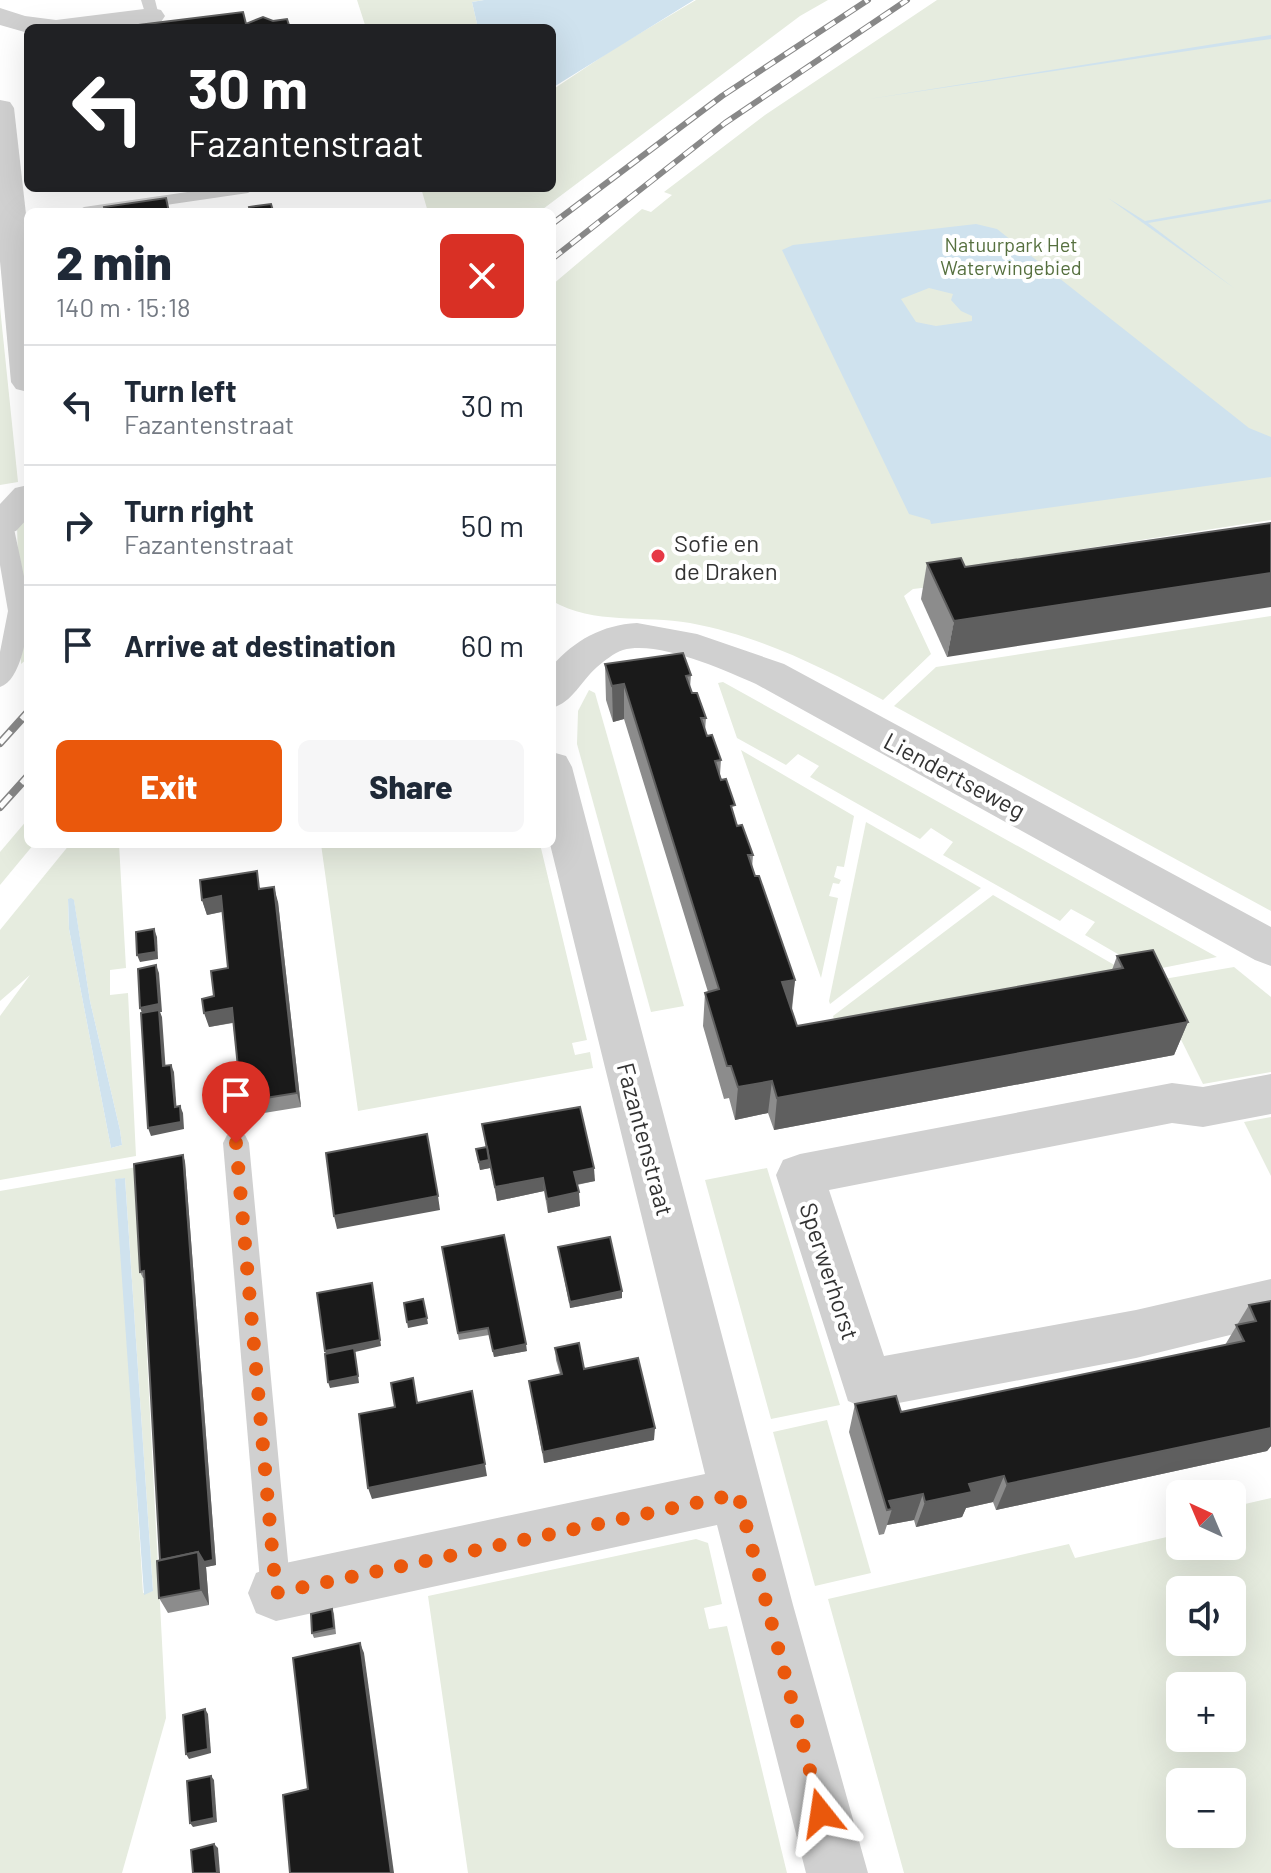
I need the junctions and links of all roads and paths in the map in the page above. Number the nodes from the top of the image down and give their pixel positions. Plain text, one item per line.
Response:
1 (150, 8) edge
2 (9, 20) edge
3 (37, 24) edge
4 (73, 24) edge
5 (0, 45) edge
6 (0, 108) edge
7 (221, 192) edge
8 (111, 208) edge
9 (14, 233) edge
10 (24, 339) edge
11 (24, 500) edge
12 (3, 523) joint
13 (0, 680) edge
14 (556, 689) edge
15 (556, 790) edge
16 (1271, 948) edge
17 (1271, 1094) edge
18 (236, 1143) dead end
19 (1271, 1302) edge
20 (738, 1494) junction
21 (276, 1593) joint
22 (837, 1873) edge

1 - 4 street
2 - 3 street
2 - 5 street
6 - 9 street
7 - 8 lane
9 - 10 street
11 - 12 street
12 - 13 lane
14 - 16 street, Liendertseweg
15 - 20 street, Fazantenstraat
17 - 19 street, Sperwerhorst
18 - 21 lane
20 - 21 street
20 - 22 street, Fazantenstraat

